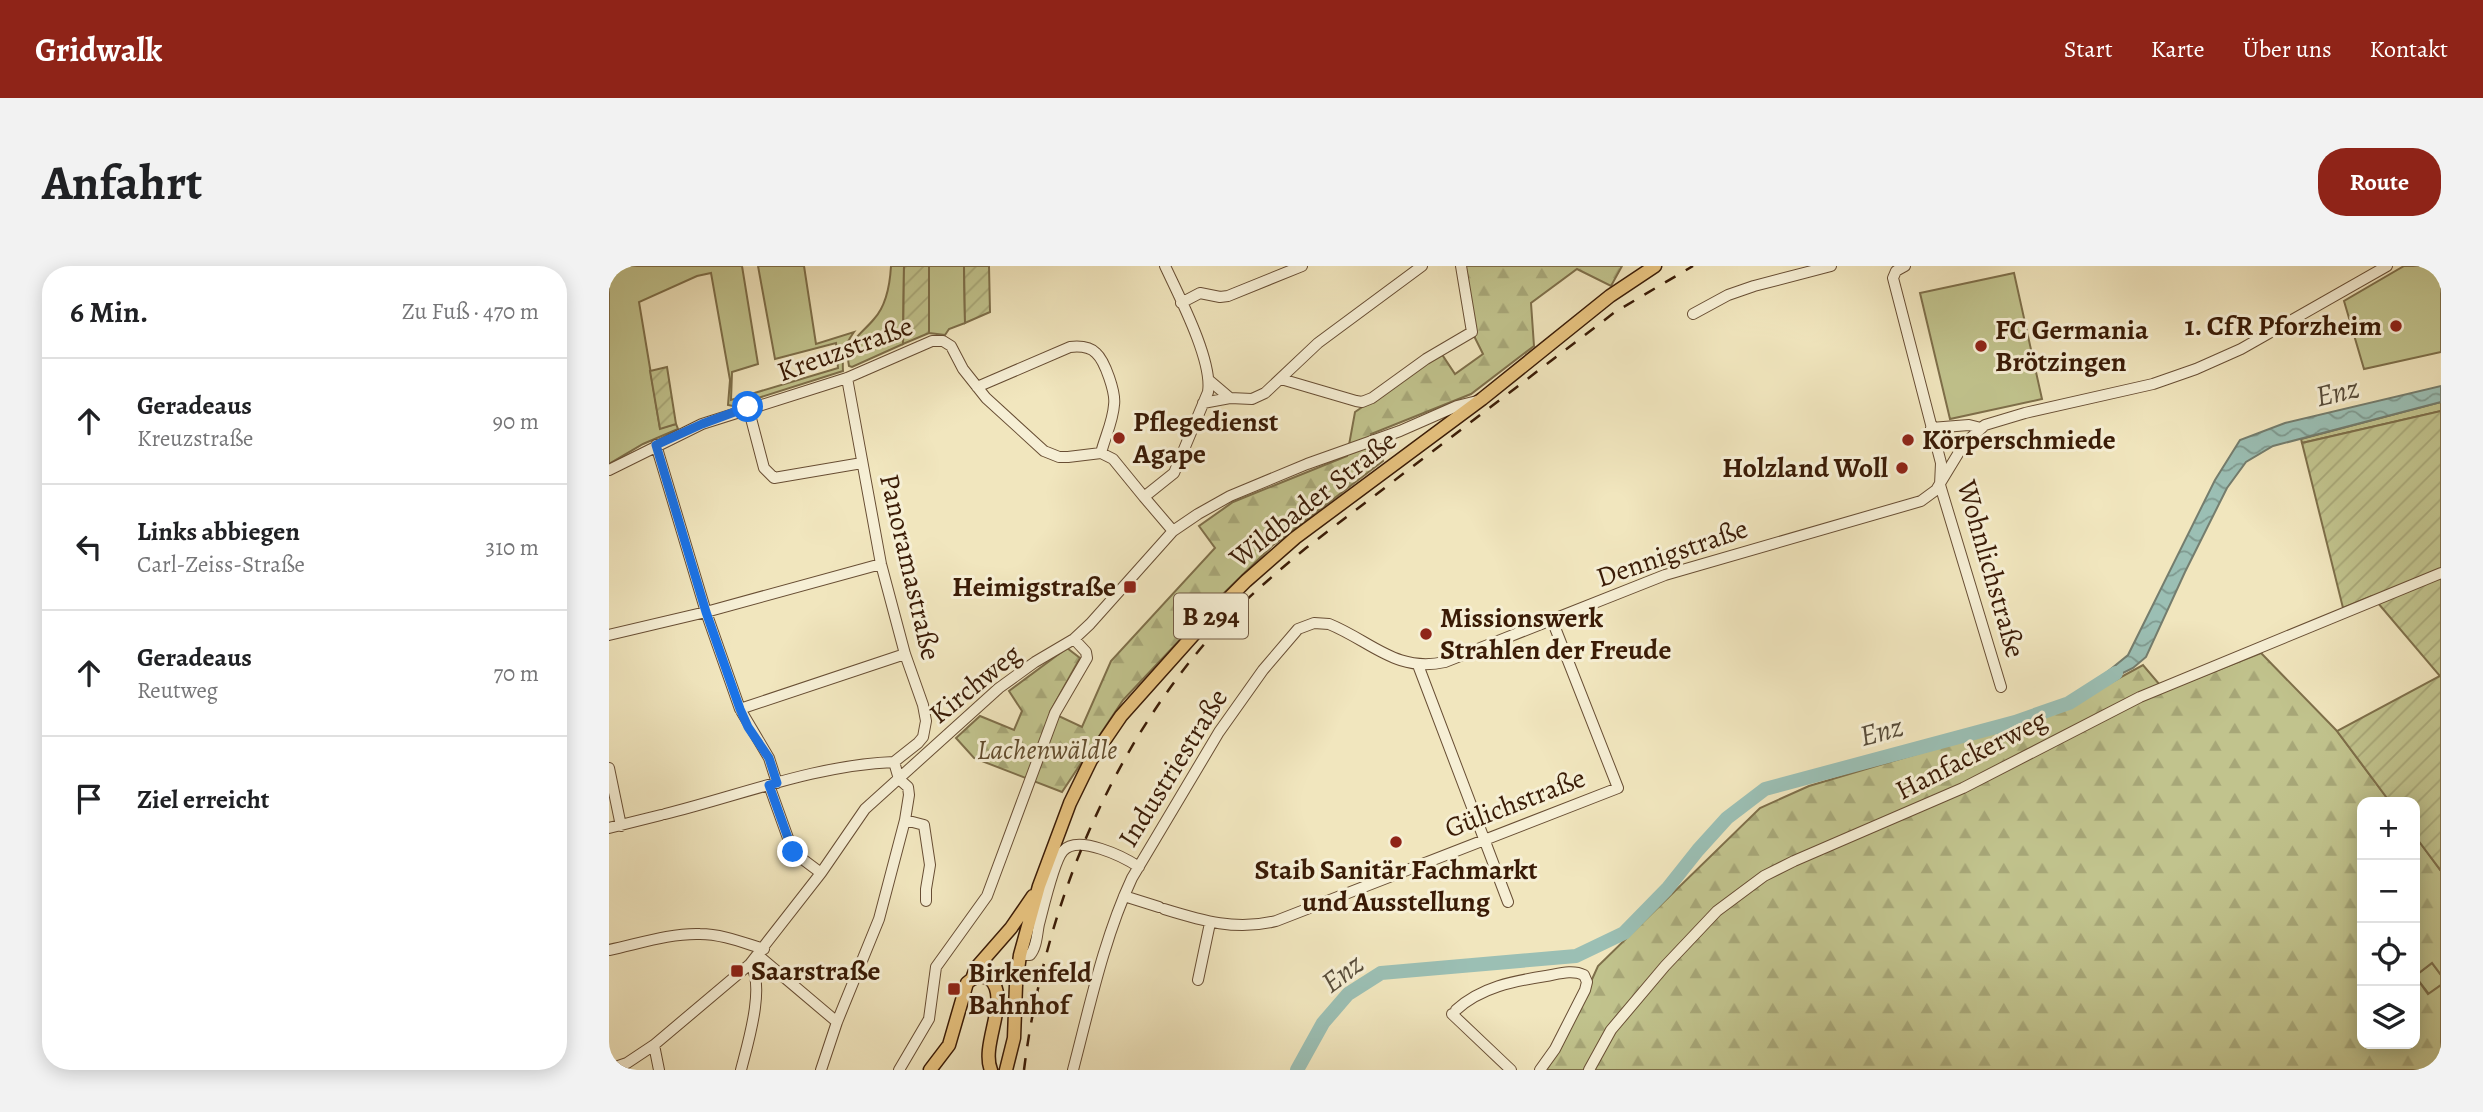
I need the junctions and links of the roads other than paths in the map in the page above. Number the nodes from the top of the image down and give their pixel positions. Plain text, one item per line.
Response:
1 (1165, 266) edge
2 (1302, 266) edge
3 (1422, 266) edge
4 (1461, 266) edge
5 (1655, 266) edge
6 (1831, 266) edge
7 (1905, 266) edge
8 (2387, 266) edge
9 (1181, 303) junction
10 (1693, 314) dead end
11 (847, 377) junction
12 (1282, 379) junction
13 (1210, 381) junction
14 (978, 387) junction
15 (1230, 398) junction
16 (1482, 400) junction
17 (1203, 403) junction
18 (748, 407) junction
19 (1431, 418) junction
20 (1446, 426) junction
21 (1931, 428) junction
22 (1980, 428) junction
23 (656, 445) junction
24 (1101, 453) junction
25 (862, 463) junction
26 (609, 470) edge
27 (1940, 485) junction
28 (1144, 497) junction
29 (1173, 531) junction
30 (881, 564) junction
31 (2441, 573) edge
32 (706, 612) junction
33 (1552, 620) junction
34 (609, 635) edge
35 (1074, 639) junction
36 (905, 654) junction
37 (1418, 665) junction
38 (2001, 687) dead end
39 (740, 709) junction
40 (894, 762) junction
41 (609, 768) edge
42 (899, 779) junction
43 (773, 784) junction
44 (905, 820) junction
45 (621, 826) junction
46 (609, 828) edge
47 (1484, 839) junction
48 (1139, 867) junction
49 (821, 873) junction
50 (1038, 891) junction
51 (1124, 896) junction
52 (926, 901) dead end
53 (1508, 902) dead end
54 (1210, 923) junction
55 (609, 950) edge
56 (761, 953) junction
57 (1020, 955) junction
58 (750, 964) junction
59 (972, 979) junction
60 (1198, 980) dead end
61 (837, 1022) junction
62 (654, 1045) junction
63 (609, 1069) edge
64 (659, 1070) edge
65 (741, 1070) edge
66 (821, 1070) edge
67 (899, 1070) edge
68 (930, 1070) edge
69 (991, 1070) edge
70 (1006, 1070) edge
71 (1073, 1070) edge
72 (1511, 1070) edge
73 (1540, 1070) edge
74 (1589, 1070) edge

1 - 9 street
2 - 9 street
3 - 12 street
4 - 12 street
5 - 16 main road, Wildbader Straße / B 294
6 - 10 street
7 - 21 street, Wohnlichstraße
8 - 22 street
9 - 13 street
11 - 14 street, Kreuzstraße
11 - 18 street, Kreuzstraße
11 - 25 street, Panoramastraße
12 - 15 street
13 - 15 street
13 - 17 street
14 - 24 street
14 - 24 street
15 - 17 street
16 - 19 street, Kirchweg
16 - 20 main road, Wildbader Straße / B 294
17 - 28 street
18 - 23 street, Kreuzstraße
18 - 25 street
19 - 20 street
19 - 29 street, Kirchweg
20 - 50 main road, Wildbader Straße / B 294
21 - 22 street
21 - 27 street, Wohnlichstraße
22 - 27 street
23 - 26 street, Kreuzstraße
23 - 32 street
24 - 28 street
25 - 30 street, Panoramastraße
27 - 33 street, Dennigstraße
27 - 38 street, Wohnlichstraße
28 - 29 street
29 - 35 street, Kirchweg
30 - 32 street
30 - 36 street, Panoramastraße
31 - 74 street, Hanfackerweg
32 - 34 street
32 - 39 street
33 - 37 street, Dennigstraße
33 - 47 street, Gülichstraße
35 - 42 street, Kirchweg
35 - 67 street
36 - 39 street
36 - 40 street, Panoramastraße
37 - 47 street
37 - 48 street, Industriestraße
39 - 43 street
40 - 42 street
40 - 43 street
41 - 45 street
42 - 44 street
42 - 49 street, Kirchweg
43 - 45 street
43 - 49 street
44 - 52 street
44 - 61 street
45 - 46 street
47 - 53 street
47 - 54 street, Gülichstraße
48 - 51 street, Industriestraße
48 - 57 street
49 - 56 street, Kirchweg
50 - 57 main road, Wildbader Straße / B 294
50 - 59 main road
51 - 54 street, Gülichstraße
51 - 71 street, Industriestraße
54 - 60 street
55 - 56 street
56 - 58 street, Kirchweg
56 - 61 street
57 - 70 main road, Wildbader Straße / B 294
58 - 62 street, Kirchweg
58 - 65 street
59 - 68 main road
59 - 69 main road
61 - 66 street
62 - 63 street, Kirchweg
62 - 64 street
72 - 73 street

